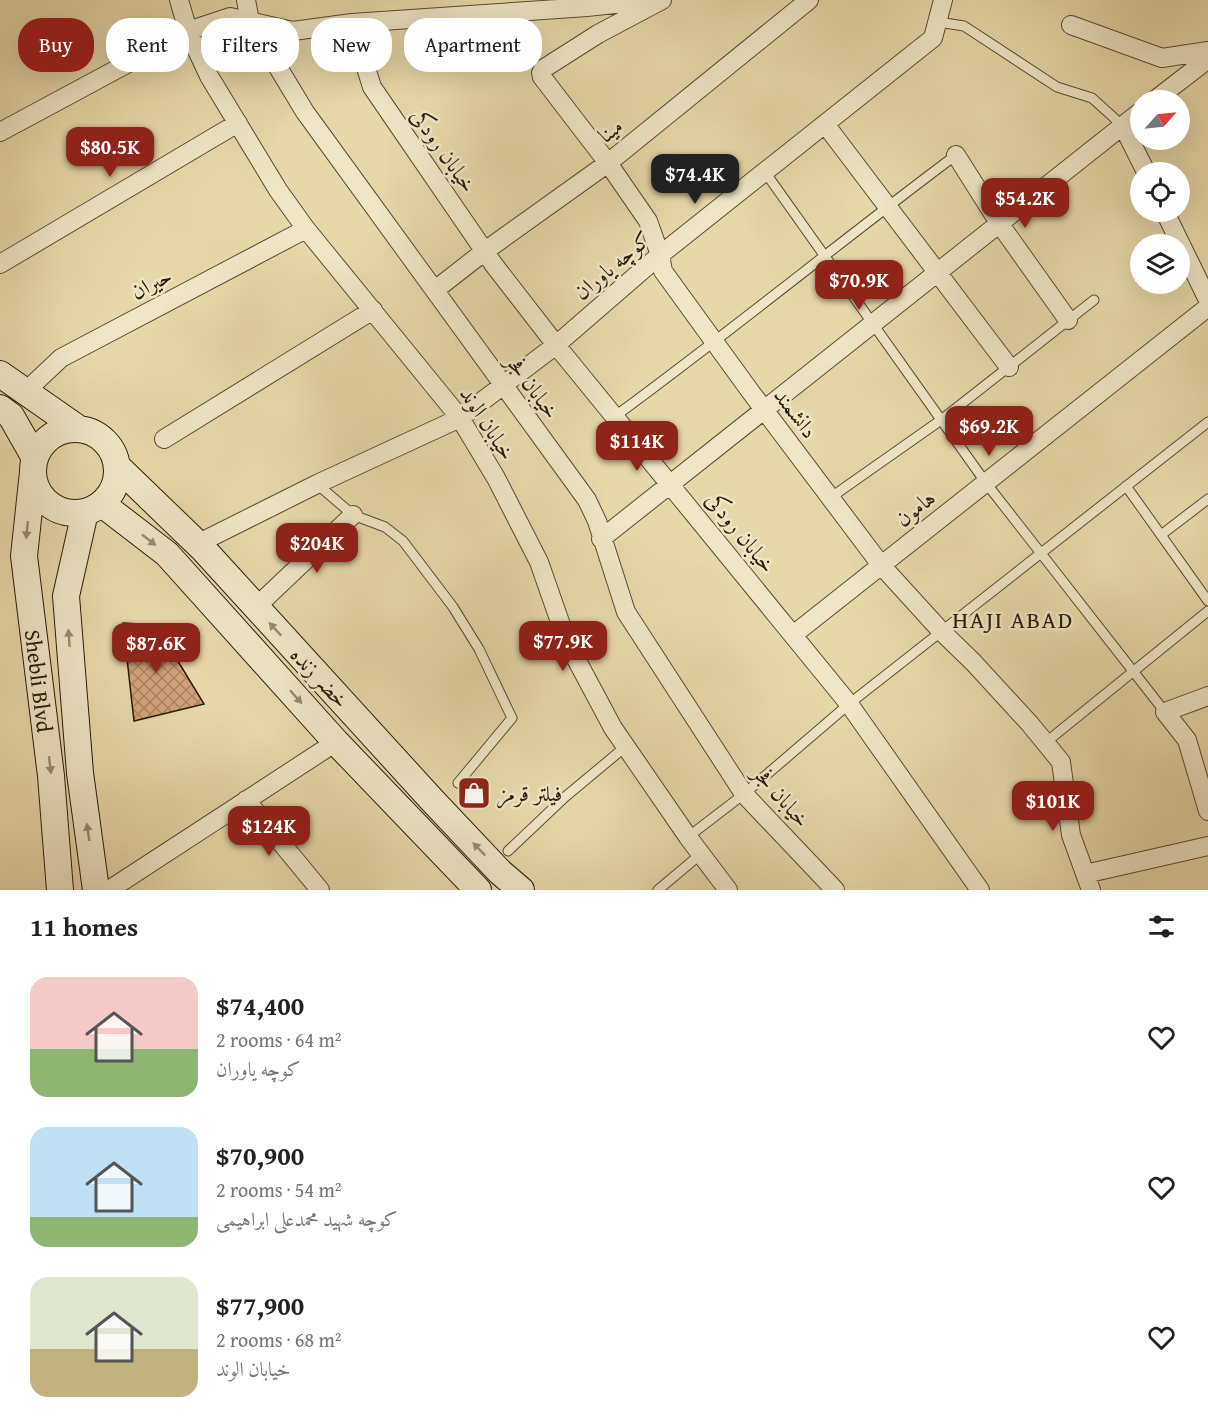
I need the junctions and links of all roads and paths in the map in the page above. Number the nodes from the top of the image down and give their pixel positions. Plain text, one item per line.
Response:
1 (179, 0) edge
2 (246, 0) edge
3 (651, 0) edge
4 (662, 0) edge
5 (809, 0) edge
6 (943, 0) edge
7 (587, 3) edge
8 (184, 18) edge
9 (249, 18) edge
10 (392, 20) edge
11 (938, 22) junction
12 (1071, 25) dead end
13 (189, 33) edge
14 (1208, 51) edge
15 (1208, 59) edge
16 (112, 72) edge
17 (281, 72) edge
18 (367, 72) edge
19 (1168, 90) edge
20 (1130, 120) edge
21 (238, 123) junction
22 (825, 124) junction
23 (1122, 126) junction
24 (0, 132) edge
25 (956, 155) joint
26 (1141, 162) edge
27 (608, 163) junction
28 (765, 172) junction
29 (888, 206) junction
30 (1170, 222) edge
31 (999, 223) junction
32 (306, 229) junction
33 (485, 251) junction
34 (660, 255) junction
35 (824, 255) junction
36 (0, 264) edge
37 (938, 272) junction
38 (435, 290) junction
39 (1094, 300) dead end
40 (1208, 300) edge
41 (1208, 307) edge
42 (373, 310) junction
43 (1068, 320) junction
44 (873, 323) junction
45 (715, 343) junction
46 (556, 345) junction
47 (1008, 367) junction
48 (0, 374) edge
49 (502, 385) junction
50 (26, 391) junction
51 (0, 408) edge
52 (764, 410) junction
53 (614, 417) junction
54 (460, 418) junction
55 (941, 420) junction
56 (1208, 422) edge
57 (79, 429) junction
58 (164, 439) dead end
59 (34, 465) junction
60 (117, 466) junction
61 (986, 483) junction
62 (317, 484) junction
63 (670, 484) junction
64 (1126, 486) junction
65 (830, 498) junction
66 (1208, 499) edge
67 (94, 508) junction
68 (353, 515) junction
69 (1161, 535) junction
70 (601, 538) junction
71 (197, 544) junction
72 (1041, 553) junction
73 (881, 565) junction
74 (1208, 601) edge
75 (255, 608) junction
76 (1208, 610) edge
77 (941, 631) junction
78 (793, 636) junction
79 (1132, 671) junction
80 (1208, 696) edge
81 (849, 704) junction
82 (1165, 712) junction
83 (336, 742) junction
84 (1045, 742) junction
85 (625, 747) junction
86 (459, 783) dead end
87 (744, 794) junction
88 (246, 800) junction
89 (1208, 811) edge
90 (688, 837) junction
91 (1208, 846) edge
92 (508, 851) dead end
93 (702, 853) junction
94 (1088, 882) edge
95 (60, 890) edge
96 (96, 890) edge
97 (109, 890) edge
98 (320, 890) edge
99 (478, 890) edge
100 (521, 890) edge
101 (658, 890) edge
102 (728, 890) edge
103 (835, 890) edge
104 (980, 890) edge

1 - 8 street, خیابان الوند
2 - 9 street, خیابان فجر
3 - 7 street
4 - 27 street, دانشمند
5 - 27 street, مینا
6 - 11 street, کوچه یاوران
7 - 10 street
11 - 22 street, کوچه یاوران
11 - 23 lane
12 - 14 street
13 - 21 street, خیابان الوند
15 - 19 street
16 - 24 street
17 - 38 street, خیابان فجر
18 - 33 street, خیابان رودکی
20 - 23 street
21 - 32 street, خیابان الوند
21 - 36 street
22 - 28 street, کوچه یاوران
22 - 29 street
23 - 26 street
23 - 31 street
25 - 29 lane
25 - 31 street
27 - 33 street, مینا
27 - 34 street, دانشمند
28 - 34 street, کوچه یاوران
28 - 35 lane
29 - 35 lane
29 - 37 street
30 - 40 street
31 - 37 street
31 - 43 street
32 - 42 street, خیابان الوند
32 - 50 street, حیران
33 - 38 street, مینا
33 - 46 street, خیابان رودکی
34 - 45 street, دانشمند
34 - 46 street, کوچه یاوران
35 - 44 lane
35 - 45 lane
37 - 44 street
37 - 47 street
38 - 49 street, خیابان فجر
39 - 43 lane
41 - 61 street, هامون
42 - 54 street, خیابان الوند
42 - 58 street
43 - 47 lane
44 - 52 street
44 - 55 lane
45 - 52 street, دانشمند
45 - 53 lane
46 - 49 street, کوچه یاوران
46 - 53 street, خیابان رودکی
47 - 55 lane
48 - 50 street
49 - 54 street, کوچه یاوران
49 - 70 street, خیابان فجر
50 - 57 street
51 - 59 street
52 - 63 street
52 - 65 street, دانشمند
53 - 63 street, خیابان رودکی
54 - 62 street, کوچه یاوران
54 - 85 street, خیابان الوند
55 - 61 lane
55 - 65 lane
56 - 64 lane
57 - 59 street
57 - 60 street
59 - 67 street
59 -> 95 street, Shebli Blvd
60 - 67 street
60 - 71 street, خضر زنده
61 - 72 lane
61 - 73 street, هامون
62 - 68 lane
62 - 71 street, کوچه یاوران
63 - 70 street
63 - 78 street, خیابان رودکی
64 - 69 lane
64 - 72 lane
65 - 73 street, دانشمند
66 - 69 lane
67 -> 83 street, خضر زنده
96 -> 67 street, Shebli Blvd
68 - 75 street
68 - 86 lane
69 - 74 lane
70 - 87 street, خیابان فجر
71 - 75 street, خضر زنده
72 - 77 lane
72 - 79 lane
73 - 77 street, دانشمند
73 - 78 street, هامون
100 -> 75 street, خضر زنده
76 - 79 lane
77 - 81 lane
77 - 84 street, دانشمند
78 - 81 street, خیابان رودکی
79 - 82 lane
79 - 84 lane
80 - 82 street
81 - 87 lane
81 - 104 street, خیابان رودکی
82 - 89 street
83 - 88 street
83 - 99 street, خضر زنده
84 - 94 street, دانشمند
85 - 90 street, خیابان الوند
85 - 92 lane
87 - 90 lane
87 - 103 street, خیابان فجر
88 - 97 street
88 - 98 street
90 - 93 street, خیابان الوند
91 - 94 street
93 - 101 lane
93 - 102 street, خیابان الوند

